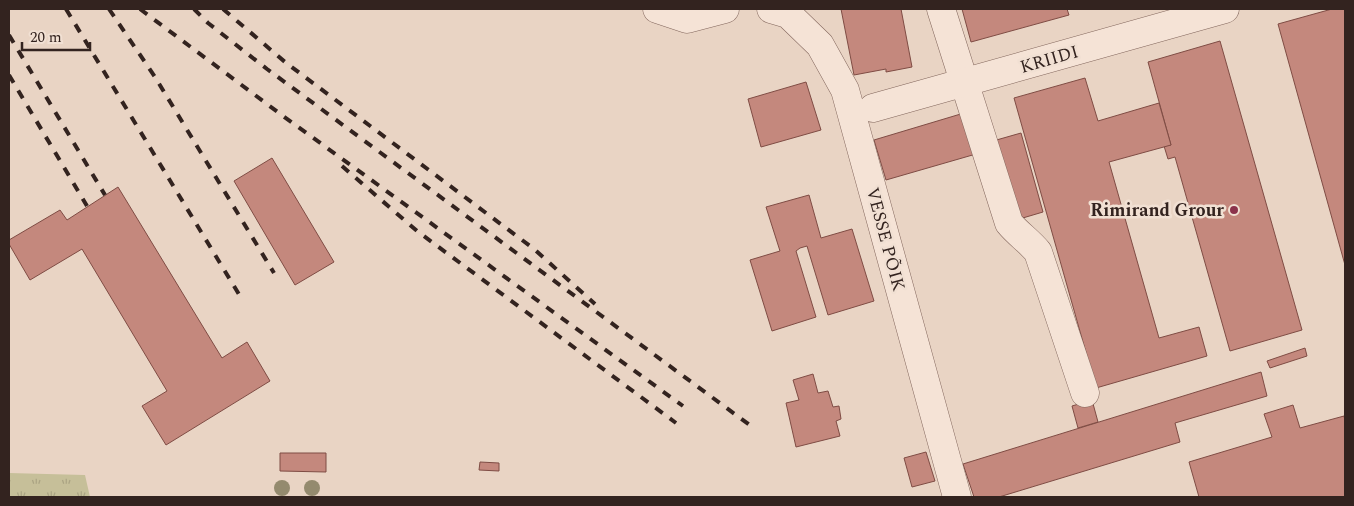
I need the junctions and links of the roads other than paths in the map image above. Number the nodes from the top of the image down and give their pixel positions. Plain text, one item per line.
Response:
1 (657, 9) edge
2 (725, 9) edge
3 (771, 9) edge
4 (941, 9) edge
5 (1225, 9) edge
6 (964, 83) junction
7 (873, 108) dead end
8 (1085, 394) dead end
9 (957, 497) edge

1 - 2 street
3 - 9 street, VESSE PÕIK
4 - 6 street
5 - 6 street, KRIIDI
6 - 7 street, KRIIDI
6 - 8 street

